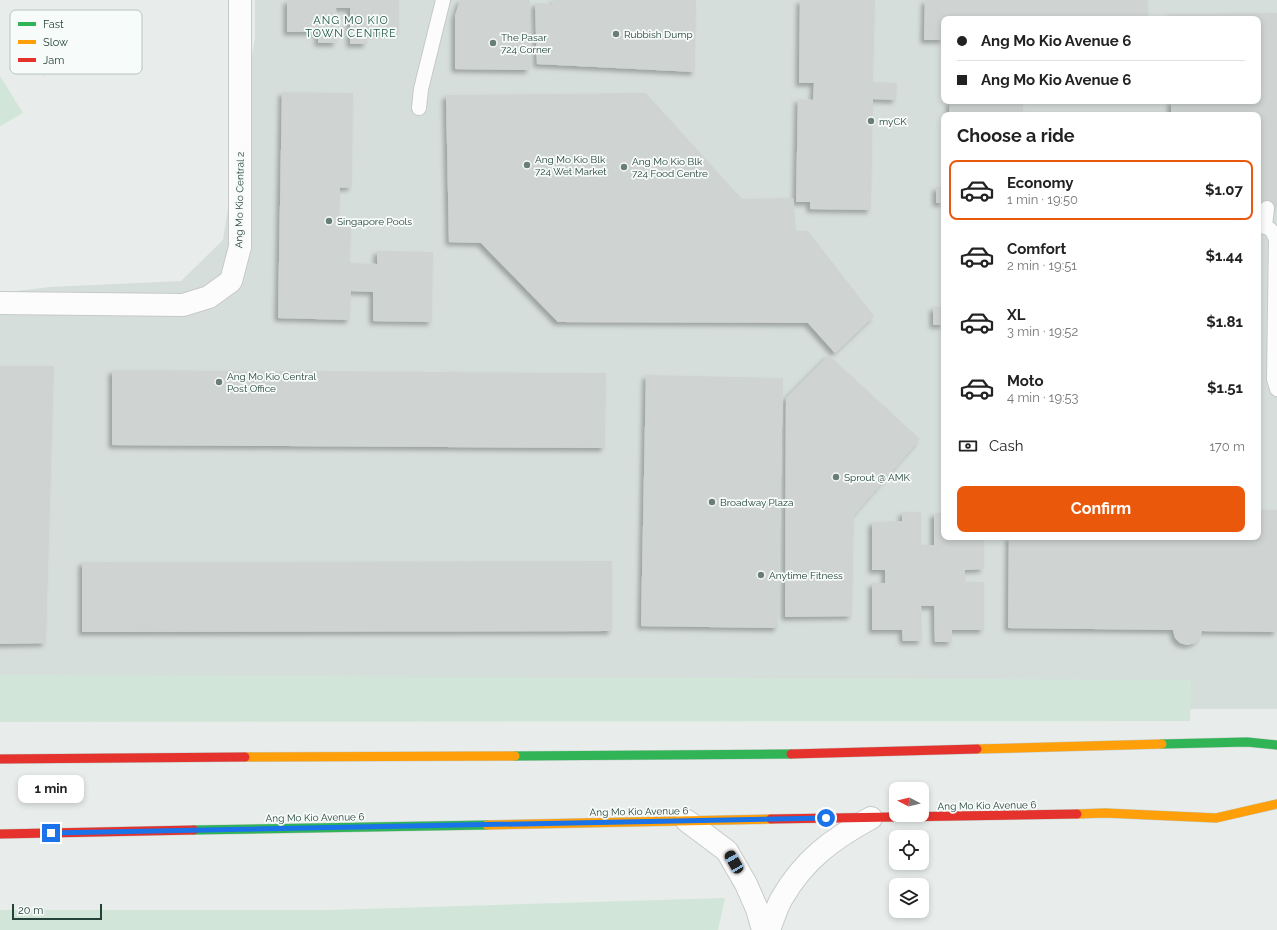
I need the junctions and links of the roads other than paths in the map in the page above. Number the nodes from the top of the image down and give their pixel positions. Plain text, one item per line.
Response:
1 (240, 0) edge
2 (443, 0) edge
3 (419, 108) dead end
4 (1267, 208) dead end
5 (1261, 226) edge
6 (1277, 248) edge
7 (0, 303) edge
8 (1277, 389) edge
9 (1277, 744) edge
10 (0, 759) edge
11 (1277, 804) edge
12 (871, 818) junction
13 (687, 821) junction
14 (0, 834) edge
15 (763, 930) edge
16 (769, 930) edge

1 - 7 street, Ang Mo Kio Central 2
2 - 3 lane
4 - 5 lane
5 - 6 lane
6 - 8 lane
9 - 10 main road
11 - 12 main road, Ang Mo Kio Avenue 6
12 - 13 main road, Ang Mo Kio Avenue 6
12 - 16 street
13 - 14 main road, Ang Mo Kio Avenue 6
13 - 15 street

